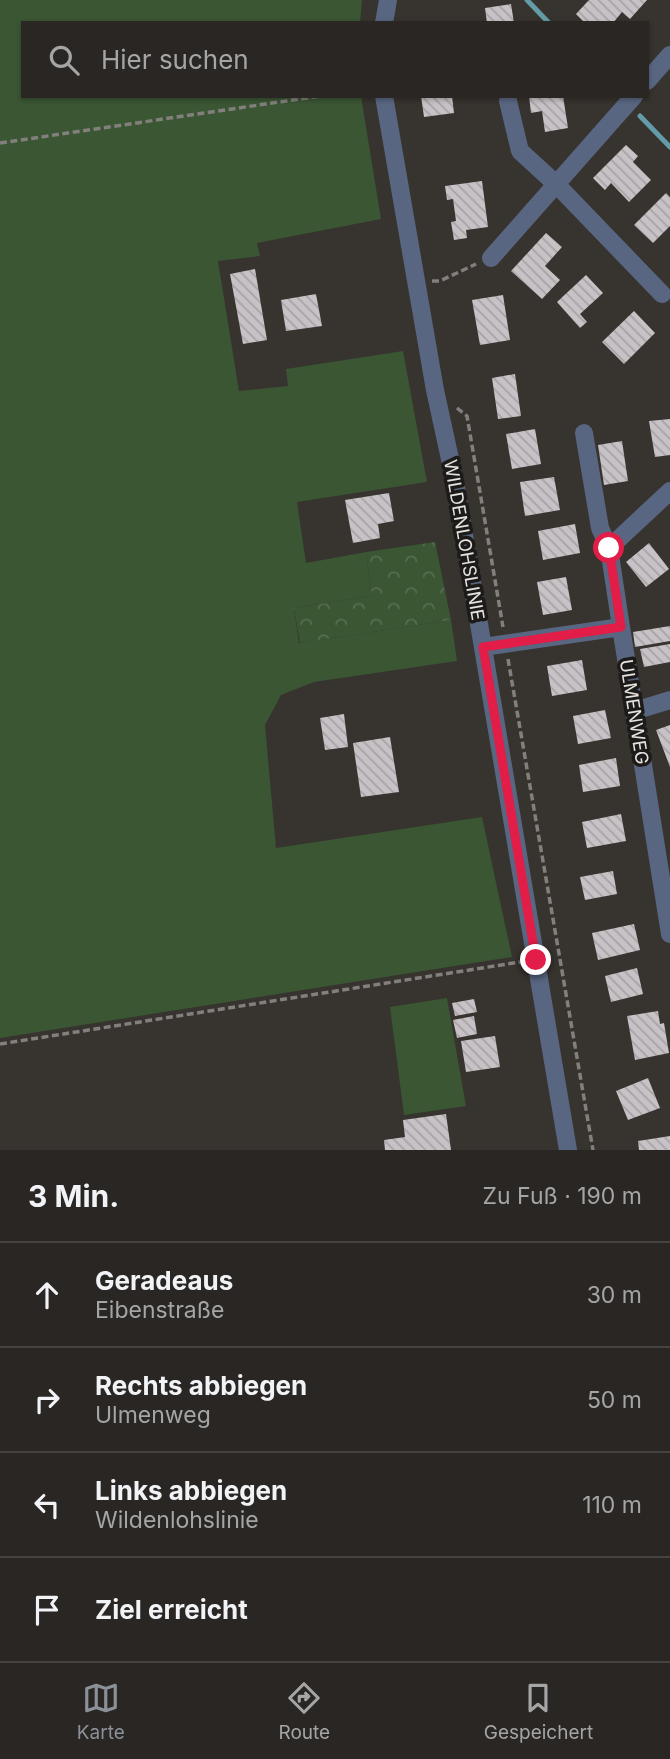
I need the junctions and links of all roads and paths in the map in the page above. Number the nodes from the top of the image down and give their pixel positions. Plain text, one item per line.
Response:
1 (388, 0) edge
2 (384, 21) edge
3 (670, 55) edge
4 (649, 79) edge
5 (306, 98) edge
6 (384, 98) edge
7 (632, 98) edge
8 (509, 101) dead end
9 (0, 143) edge
10 (557, 185) junction
11 (491, 258) joint
12 (440, 281) dead end
13 (662, 294) dead end
14 (435, 390) junction
15 (584, 433) dead end
16 (670, 491) edge
17 (609, 548) junction
18 (621, 627) junction
19 (506, 643) junction
20 (483, 647) junction
21 (670, 700) edge
22 (634, 711) junction
23 (667, 900) edge
24 (670, 934) edge
25 (536, 960) junction
26 (0, 1044) edge
27 (568, 1150) edge
28 (593, 1150) edge

1 - 2 street
3 - 4 street
5 - 9 path
6 - 14 street, WILDENLOHSLINIE
7 - 10 street
8 - 10 street
10 - 11 street
10 - 13 street
11 - 12 path
14 - 19 path
14 - 20 street, WILDENLOHSLINIE
15 - 17 street, ULMENWEG
16 - 17 street
17 - 18 street, ULMENWEG
18 - 19 street
18 - 22 street, ULMENWEG
19 - 20 street
19 - 28 path
20 - 25 street, WILDENLOHSLINIE
21 - 22 street
22 - 23 street, ULMENWEG
23 - 24 street, ULMENWEG
25 - 26 path
25 - 27 street, WILDENLOHSLINIE

